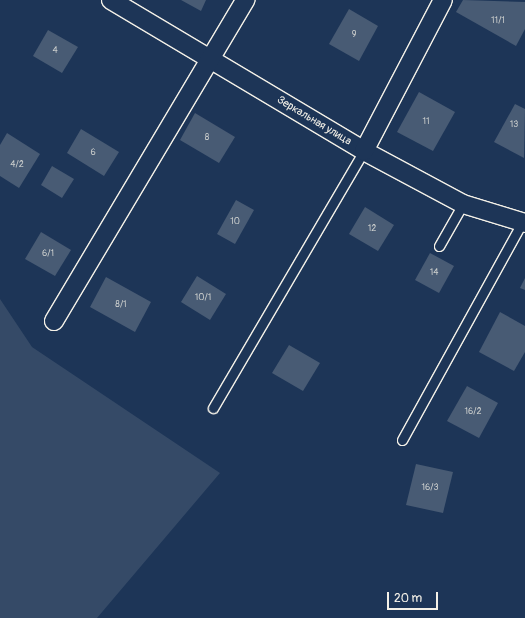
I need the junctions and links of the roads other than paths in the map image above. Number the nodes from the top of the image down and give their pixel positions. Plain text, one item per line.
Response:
1 (111, 0) edge
2 (245, 0) edge
3 (443, 0) edge
4 (211, 60) junction
5 (364, 151) junction
6 (463, 204) junction
7 (524, 223) edge
8 (439, 246) dead end
9 (54, 322) dead end
10 (213, 408) dead end
11 (402, 440) dead end

1 - 4 street, Зеркальная улица
2 - 4 street
3 - 5 street
4 - 5 street, Зеркальная улица
4 - 9 street
5 - 6 street, Зеркальная улица
5 - 10 lane
6 - 7 street, Зеркальная улица
6 - 8 lane
7 - 11 lane

